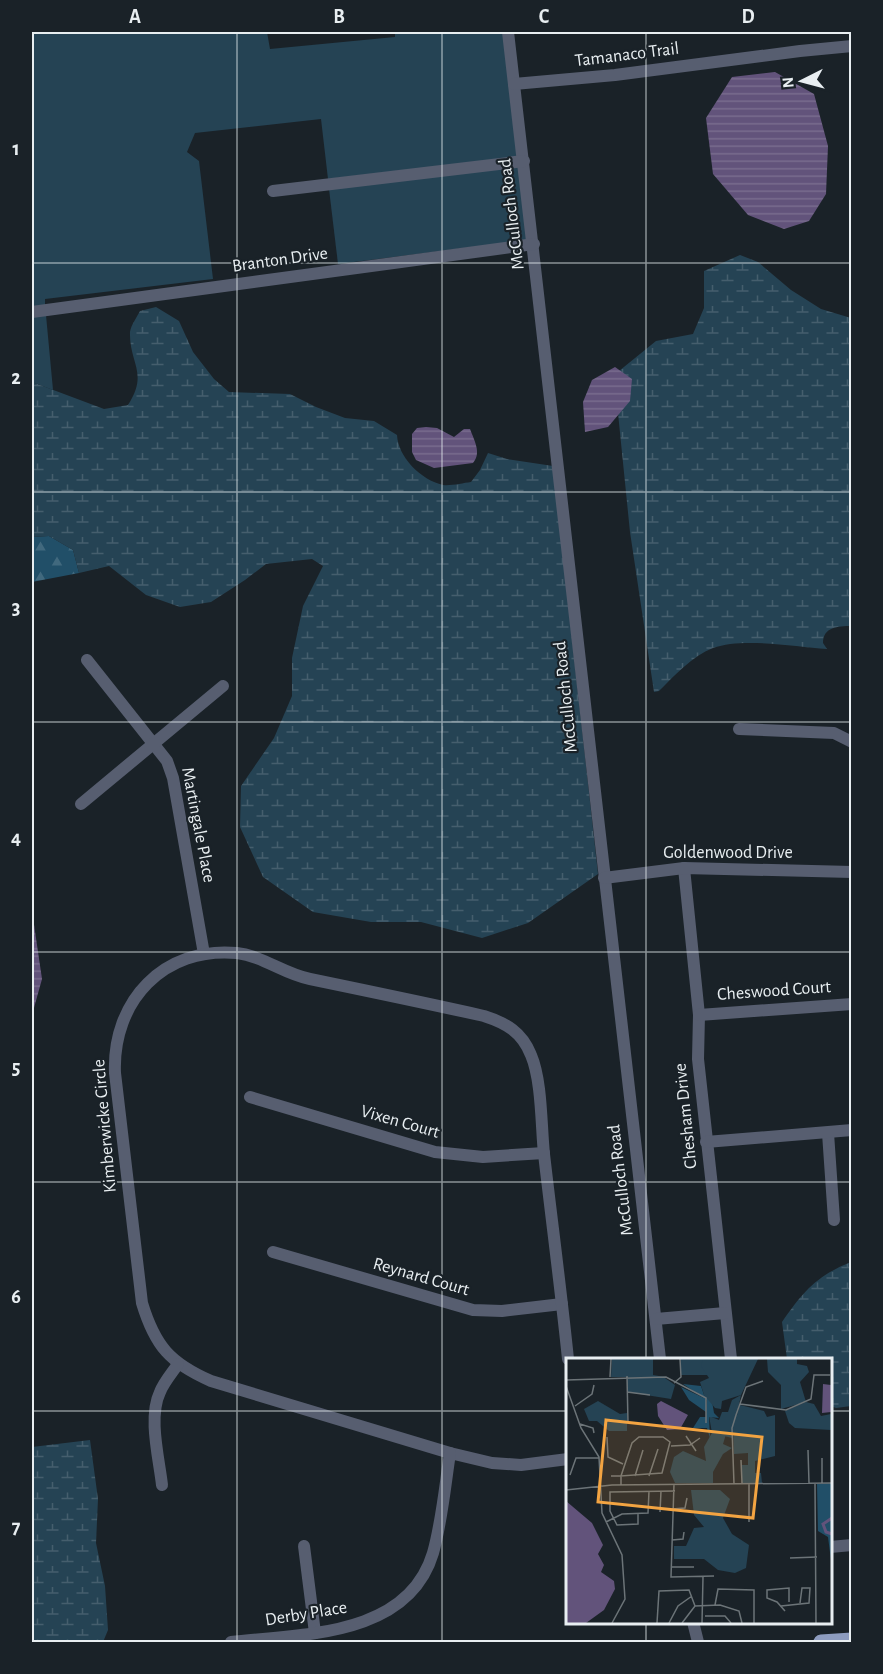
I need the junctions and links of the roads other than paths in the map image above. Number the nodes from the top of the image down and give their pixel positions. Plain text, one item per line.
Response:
1 (508, 32) edge
2 (852, 46) edge
3 (514, 84) junction
4 (524, 161) junction
5 (273, 191) dead end
6 (534, 244) junction
7 (32, 312) edge
8 (87, 660) dead end
9 (223, 686) dead end
10 (739, 729) dead end
11 (154, 742) junction
12 (852, 742) edge
13 (81, 804) dead end
14 (684, 868) junction
15 (852, 872) edge
16 (604, 878) junction
17 (204, 954) junction
18 (852, 1004) edge
19 (699, 1015) junction
20 (250, 1097) dead end
21 (852, 1130) edge
22 (828, 1133) junction
23 (706, 1142) junction
24 (544, 1153) junction
25 (834, 1220) dead end
26 (273, 1252) dead end
27 (562, 1304) junction
28 (726, 1312) junction
29 (656, 1319) junction
30 (568, 1358) edge
31 (660, 1358) edge
32 (731, 1358) edge
33 (178, 1364) junction
34 (450, 1453) junction
35 (566, 1459) edge
36 (162, 1485) dead end
37 (852, 1545) edge
38 (304, 1546) dead end
39 (832, 1547) edge
40 (693, 1623) edge
41 (315, 1633) junction
42 (852, 1640) edge
43 (231, 1642) edge
44 (698, 1642) edge
45 (821, 1642) edge

1 - 3 street, McCulloch Road
2 - 3 street, Tamanaco Trail
3 - 4 street, McCulloch Road
4 - 5 street
4 - 6 street, McCulloch Road
6 - 7 street, Branton Drive
6 - 16 street, McCulloch Road
8 - 11 street, Martingale Place
9 - 11 street
10 - 12 street
11 - 13 street
11 - 17 street, Martingale Place
14 - 15 street, Goldenwood Drive
14 - 16 street, Goldenwood Drive
14 - 19 street, Chesham Drive
16 - 29 street, McCulloch Road
17 - 24 street, Kimberwicke Circle
17 - 33 street, Kimberwicke Circle
18 - 19 street, Cheswood Court
19 - 23 street, Chesham Drive
20 - 24 street, Vixen Court
21 - 22 street
22 - 23 street
22 - 25 street
23 - 28 street, Chesham Drive
24 - 27 street, Kimberwicke Circle
26 - 27 street, Reynard Court
27 - 30 street, Kimberwicke Circle
28 - 29 street
28 - 32 street, Chesham Drive
29 - 31 street, McCulloch Road
33 - 34 street, Kimberwicke Circle
33 - 36 street
34 - 35 street, Kimberwicke Circle
34 - 41 street, Derby Place
37 - 39 street
38 - 41 street
40 - 44 street
41 - 43 street, Derby Place
42 - 45 main road

